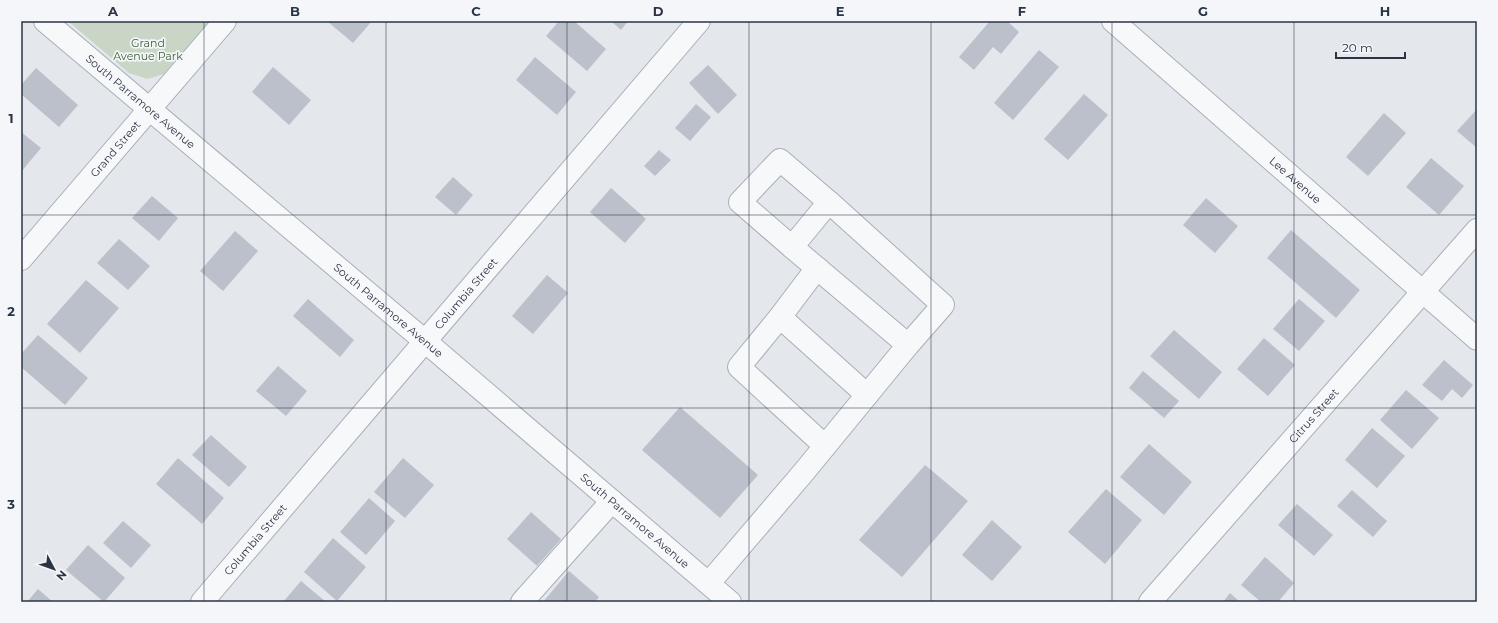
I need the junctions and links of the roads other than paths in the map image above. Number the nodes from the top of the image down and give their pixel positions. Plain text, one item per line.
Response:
1 (45, 21) edge
2 (225, 21) edge
3 (699, 21) edge
4 (1113, 21) edge
5 (150, 109) junction
6 (829, 202) junction
7 (1477, 230) edge
8 (792, 247) junction
9 (21, 258) edge
10 (817, 268) junction
11 (1424, 292) junction
12 (780, 317) junction
13 (1477, 339) edge
14 (426, 342) junction
15 (908, 345) junction
16 (867, 395) junction
17 (825, 446) junction
18 (612, 501) junction
19 (709, 584) junction
20 (202, 602) edge
21 (522, 602) edge
22 (730, 602) edge
23 (1150, 602) edge

1 - 5 street, South Parramore Avenue
2 - 5 street, Grand Street
3 - 14 street, Columbia Street
4 - 11 street, Lee Avenue
5 - 9 street, Grand Street
5 - 14 street, South Parramore Avenue
6 - 8 street
6 - 8 street
6 - 15 street
7 - 11 street, Citrus Street
8 - 10 street
10 - 12 street
10 - 15 street
11 - 13 street, Lee Avenue
11 - 23 street, Citrus Street
12 - 16 street
12 - 17 street
14 - 18 street, South Parramore Avenue
14 - 20 street, Columbia Street
15 - 16 street
16 - 17 street
17 - 19 street
18 - 19 street, South Parramore Avenue
18 - 21 street
19 - 22 street, South Parramore Avenue

